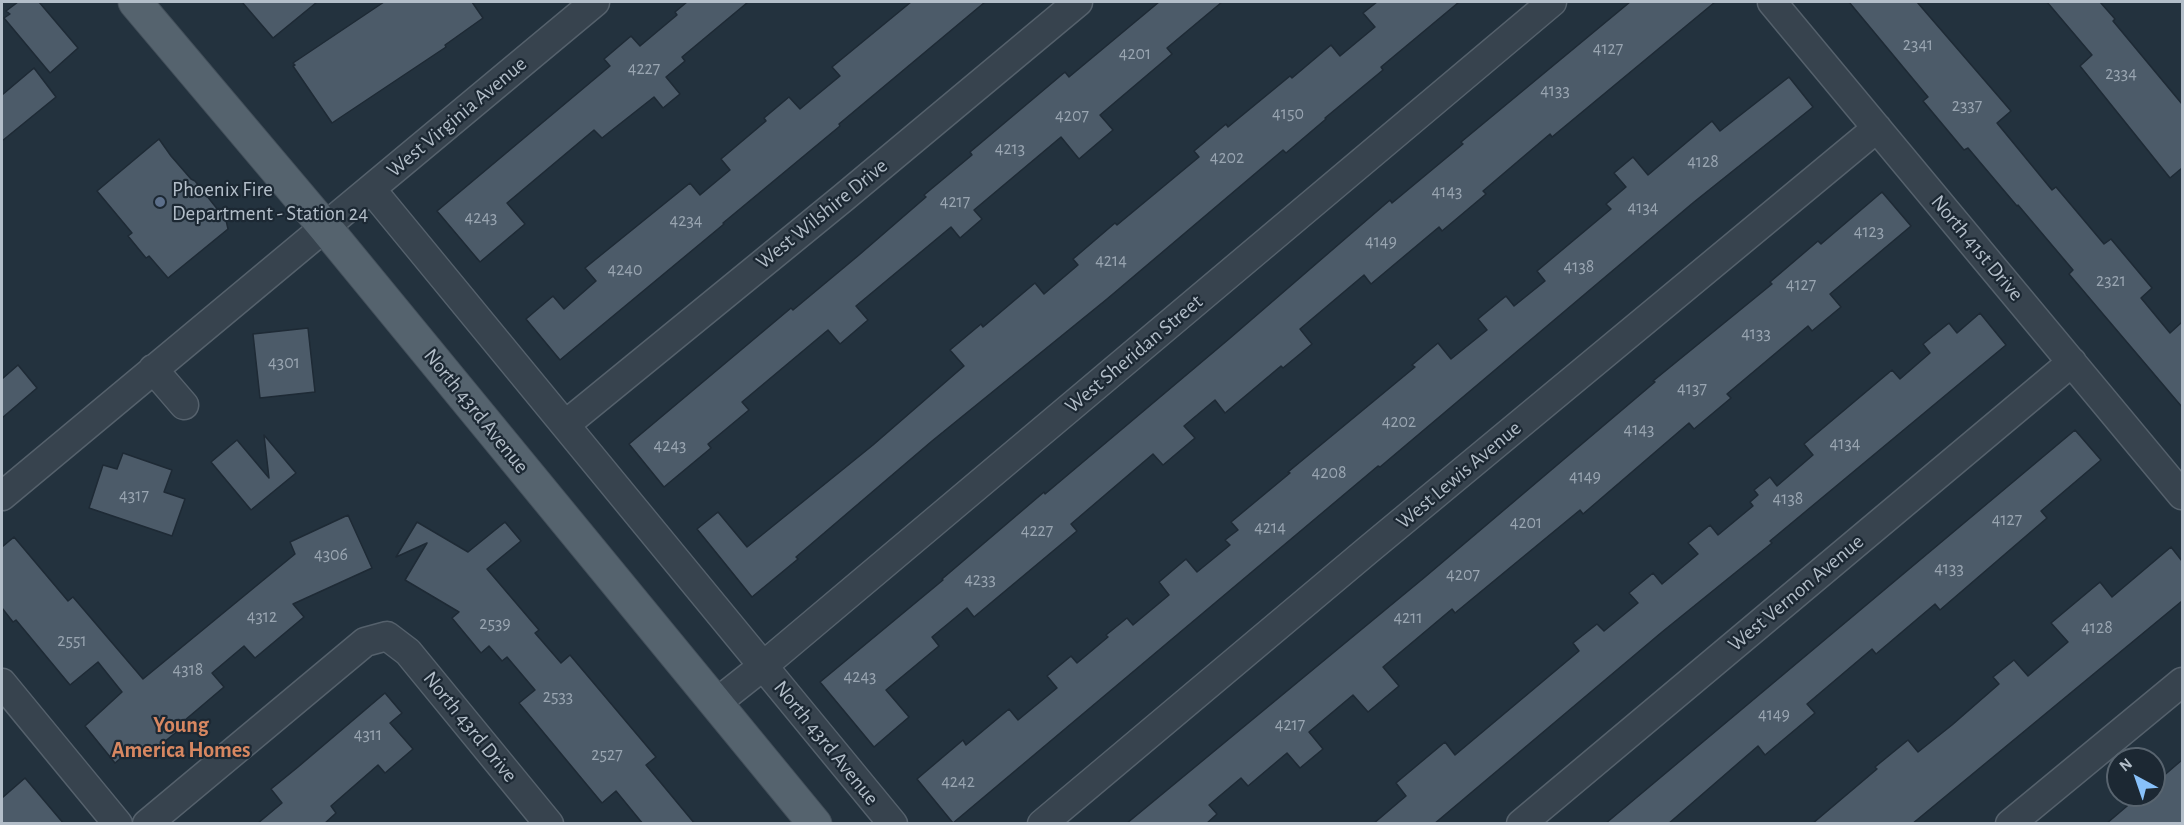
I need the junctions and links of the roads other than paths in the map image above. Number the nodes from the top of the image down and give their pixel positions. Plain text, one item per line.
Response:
1 (135, 2) edge
2 (595, 2) edge
3 (1078, 2) edge
4 (1552, 2) edge
5 (1772, 2) edge
6 (1877, 128) junction
7 (371, 189) junction
8 (324, 226) junction
9 (2072, 362) junction
10 (153, 369) junction
11 (184, 405) dead end
12 (565, 425) junction
13 (2182, 495) edge
14 (2, 496) edge
15 (763, 666) junction
16 (2182, 682) edge
17 (2, 683) edge
18 (715, 704) junction
19 (118, 824) edge
20 (147, 824) edge
21 (549, 824) edge
22 (815, 824) edge
23 (893, 824) edge
24 (1042, 824) edge
25 (1521, 824) edge
26 (2010, 824) edge

1 - 8 main road, North 43rd Avenue
2 - 7 street, West Virginia Avenue
3 - 12 street, West Wilshire Drive
4 - 15 street, West Sheridan Street
5 - 6 street, North 41st Drive
6 - 9 street, North 41st Drive
6 - 24 street, West Lewis Avenue
7 - 8 street, West Virginia Avenue
7 - 12 street, North 43rd Avenue
8 - 10 street, West Virginia Avenue
8 - 18 main road, North 43rd Avenue
9 - 13 street, North 41st Drive
9 - 25 street, West Vernon Avenue
10 - 11 street
10 - 14 street, West Virginia Avenue
12 - 15 street, North 43rd Avenue
15 - 18 street, West Sheridan Street
15 - 23 street, North 43rd Avenue
16 - 26 street
17 - 19 street
18 - 22 main road, North 43rd Avenue
20 - 21 street, North 43rd Drive

